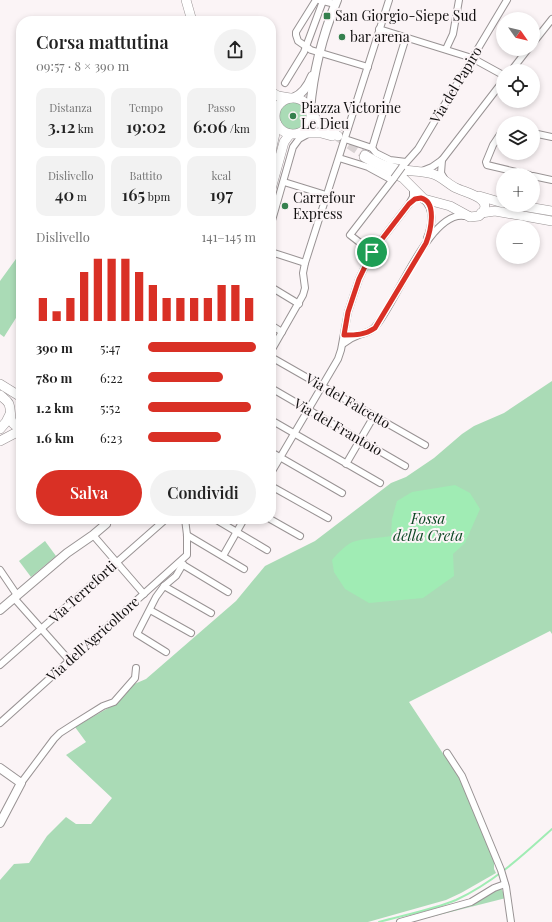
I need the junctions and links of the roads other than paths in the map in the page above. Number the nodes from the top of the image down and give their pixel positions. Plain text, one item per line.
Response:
1 (186, 0) edge
2 (319, 0) edge
3 (388, 0) edge
4 (459, 0) edge
5 (507, 0) edge
6 (336, 2) edge
7 (191, 16) edge
8 (552, 19) edge
9 (379, 29) junction
10 (540, 34) edge
11 (406, 37) junction
12 (307, 47) junction
13 (446, 49) junction
14 (320, 52) junction
15 (523, 56) edge
16 (472, 58) junction
17 (516, 64) edge
18 (317, 65) junction
19 (368, 67) junction
20 (496, 71) edge
21 (285, 83) dead end
22 (496, 91) edge
23 (283, 97) edge
24 (310, 110) junction
25 (329, 123) dead end
26 (277, 124) junction
27 (348, 128) junction
28 (276, 129) edge
29 (300, 133) junction
30 (540, 134) edge
31 (552, 137) edge
32 (340, 138) junction
33 (496, 140) edge
34 (293, 147) junction
35 (367, 153) junction
36 (339, 158) junction
37 (442, 160) junction
38 (404, 165) junction
39 (500, 168) edge
40 (276, 171) edge
41 (420, 171) junction
42 (540, 177) edge
43 (393, 179) junction
44 (444, 180) junction
45 (552, 180) edge
46 (284, 182) junction
47 (412, 188) junction
48 (326, 195) junction
49 (478, 196) junction
50 (424, 199) junction
51 (496, 201) edge
52 (409, 204) junction
53 (276, 208) edge
54 (540, 209) edge
55 (552, 211) edge
56 (482, 213) junction
57 (470, 217) junction
58 (552, 221) edge
59 (426, 243) junction
60 (372, 252) junction
61 (276, 254) edge
62 (305, 263) junction
63 (276, 290) edge
64 (299, 304) junction
65 (276, 328) edge
66 (282, 332) junction
67 (344, 335) junction
68 (358, 335) junction
69 (276, 342) edge
70 (343, 344) junction
71 (276, 360) edge
72 (0, 384) edge
73 (322, 386) junction
74 (276, 391) edge
75 (16, 394) edge
76 (0, 395) edge
77 (16, 403) edge
78 (308, 409) junction
79 (10, 413) junction
80 (374, 416) junction
81 (276, 423) edge
82 (16, 426) edge
83 (0, 429) edge
84 (16, 432) edge
85 (294, 434) junction
86 (360, 439) junction
87 (0, 441) edge
88 (425, 445) dead end
89 (276, 455) edge
90 (280, 457) junction
91 (276, 464) edge
92 (346, 464) junction
93 (405, 466) dead end
94 (380, 483) dead end
95 (276, 489) edge
96 (342, 493) dead end
97 (328, 518) dead end
98 (276, 522) edge
99 (103, 524) edge
100 (160, 524) edge
101 (186, 524) edge
102 (223, 524) edge
103 (241, 524) edge
104 (237, 532) junction
105 (93, 535) junction
106 (187, 535) junction
107 (300, 536) dead end
108 (267, 550) dead end
109 (223, 556) junction
110 (116, 562) junction
111 (181, 563) junction
112 (244, 569) dead end
113 (0, 570) edge
114 (164, 586) junction
115 (228, 592) dead end
116 (144, 594) junction
117 (15, 596) junction
118 (1, 609) edge
119 (150, 610) junction
120 (211, 613) dead end
121 (42, 629) junction
122 (191, 633) dead end
123 (166, 652) dead end
124 (69, 660) junction
125 (0, 666) edge
126 (136, 668) dead end
127 (0, 723) edge
128 (447, 753) dead end
129 (0, 768) edge
130 (21, 783) junction
131 (0, 823) edge
132 (505, 884) junction
133 (400, 922) edge
134 (511, 922) edge

1 - 7 main road
2 - 6 street
2 - 12 street
2 - 12 street
3 - 9 street
4 - 13 street
5 - 16 street, Via del Papiro
6 - 14 street
8 - 10 street
9 - 11 street
9 - 19 street
11 - 13 street
11 - 35 street
12 - 14 street
12 - 21 street
13 - 16 street
14 - 18 street
14 - 19 street
15 - 17 street
16 - 20 street
16 - 38 street, Via del Papiro
18 - 23 street
18 - 24 street
19 - 27 street
22 - 37 street
23 - 24 main road
23 - 26 main road
24 - 29 main road
24 - 32 main road
25 - 27 street
26 - 28 main road
26 - 29 main road
27 - 32 street
29 - 32 main road
29 - 34 street
29 - 34 street
29 - 40 main road
30 - 31 street
32 - 35 street
32 - 36 street
33 - 39 street
34 - 46 street
35 - 38 street
35 - 41 main road
35 - 47 main road
36 - 43 street
36 - 48 street
37 - 41 street
37 - 44 street
38 - 43 street, Via del Papiro, bridge
41 - 44 main road
41 - 47 main road
42 - 45 street
43 - 60 street
44 - 49 main road
46 - 48 street
46 - 53 street
47 - 50 main road
47 - 52 street
48 - 62 street
49 - 51 main road
49 - 56 main road
50 - 52 street
50 - 57 main road
50 - 59 street
52 - 60 street
54 - 55 main road
56 - 57 main road
56 - 58 main road
57 - 59 street
59 - 68 street
60 - 67 street
61 - 62 street
62 - 64 street
63 - 64 street
64 - 66 street
65 - 66 street
66 - 69 street
67 - 68 street
67 - 70 street
68 - 70 street
70 - 73 street
71 - 73 street, Via del Falcetto
72 - 75 main road
73 - 78 street
73 - 80 street, Via del Falcetto
74 - 78 street, Via del Frantoio
76 - 79 main road
77 - 79 main road
78 - 85 street
78 - 86 street, Via del Frantoio
79 - 82 main road
79 - 83 main road
80 - 86 street
80 - 88 street, Via del Falcetto
81 - 85 street
84 - 87 main road
85 - 90 street
85 - 92 street
86 - 92 street
86 - 93 street, Via del Frantoio
89 - 90 street
90 - 91 street
90 - 96 street
92 - 94 street
95 - 97 street
98 - 107 street
99 - 105 street
100 - 110 street, Via Terreforti
101 - 106 street
102 - 104 street
103 - 104 street
104 - 108 street
104 - 109 street
105 - 110 street
105 - 117 street
106 - 109 street
106 - 111 street, Via dell'Agricoltore
109 - 112 street
110 - 116 street
110 - 121 street, Via Terreforti
111 - 114 street
111 - 115 street
111 - 116 street, Via dell'Agricoltore
113 - 117 street
114 - 119 street
114 - 120 street
116 - 124 street, Via dell'Agricoltore
117 - 118 street
117 - 121 street
119 - 122 street
119 - 123 street
121 - 124 street
121 - 125 street, Via Terreforti
124 - 127 street, Via dell'Agricoltore
126 - 130 street
128 - 132 street
129 - 130 street
130 - 131 street
132 - 133 street
132 - 134 street

